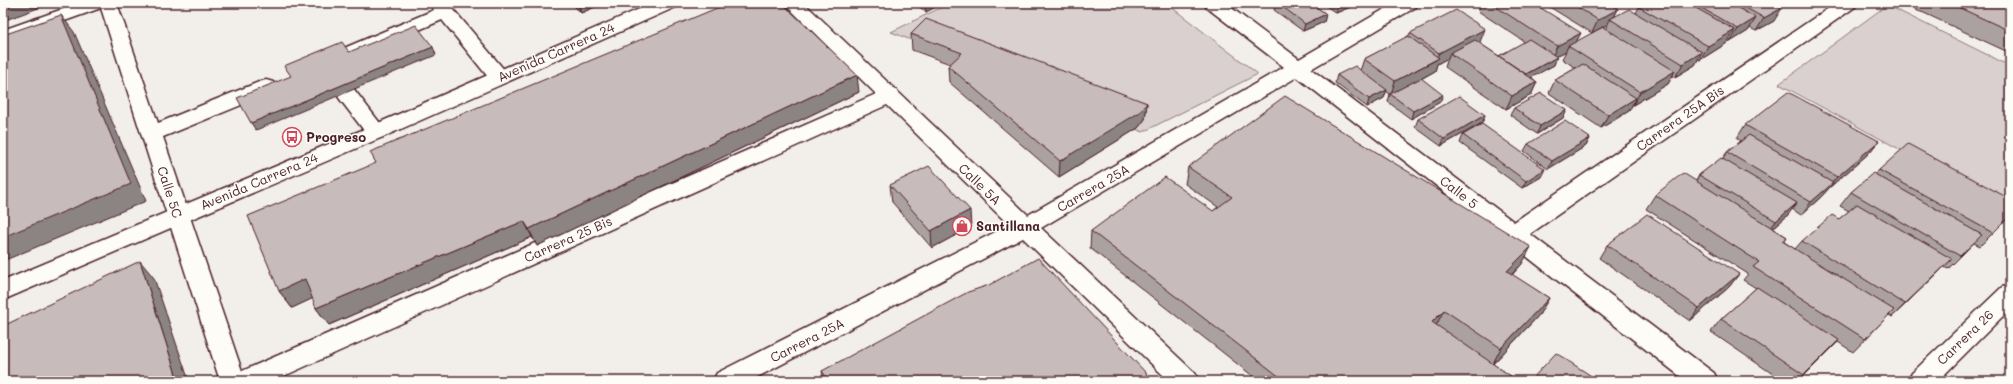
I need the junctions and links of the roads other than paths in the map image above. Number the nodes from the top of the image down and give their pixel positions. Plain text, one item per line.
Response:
1 (98, 3) edge
2 (108, 3) edge
3 (669, 3) edge
4 (793, 3) edge
5 (1213, 3) edge
6 (1409, 3) edge
7 (1848, 3) edge
8 (442, 7) edge
9 (3, 37) edge
10 (349, 53) edge
11 (1298, 68) junction
12 (499, 78) junction
13 (283, 80) edge
14 (346, 93) edge
15 (890, 96) junction
16 (376, 132) junction
17 (151, 134) junction
18 (177, 215) junction
19 (1025, 227) junction
20 (1513, 234) junction
21 (3, 291) edge
22 (2010, 294) edge
23 (234, 381) edge
24 (247, 381) edge
25 (726, 381) edge
26 (1186, 381) edge
27 (1705, 381) edge
28 (1921, 381) edge

1 - 9 street
2 - 17 street, Calle 5C
3 - 12 street, Avenida Carrera 24
4 - 15 street, Calle 5A
5 - 11 street, Calle 5
6 - 11 street, Carrera 25A
7 - 20 street, Carrera 25A Bis
8 - 10 street
8 - 12 street
11 - 19 street, Carrera 25A
11 - 20 street, Calle 5
12 - 16 street, Avenida Carrera 24
13 - 17 street
14 - 16 street
15 - 19 street, Calle 5A
15 - 24 street, Carrera 25 Bis
16 - 18 street, Avenida Carrera 24
17 - 18 street, Calle 5C
18 - 21 street, Avenida Carrera 24
18 - 23 street, Calle 5C
19 - 25 street, Carrera 25A
19 - 26 street, Calle 5A
20 - 27 street, Calle 5
22 - 28 street, Carrera 26

